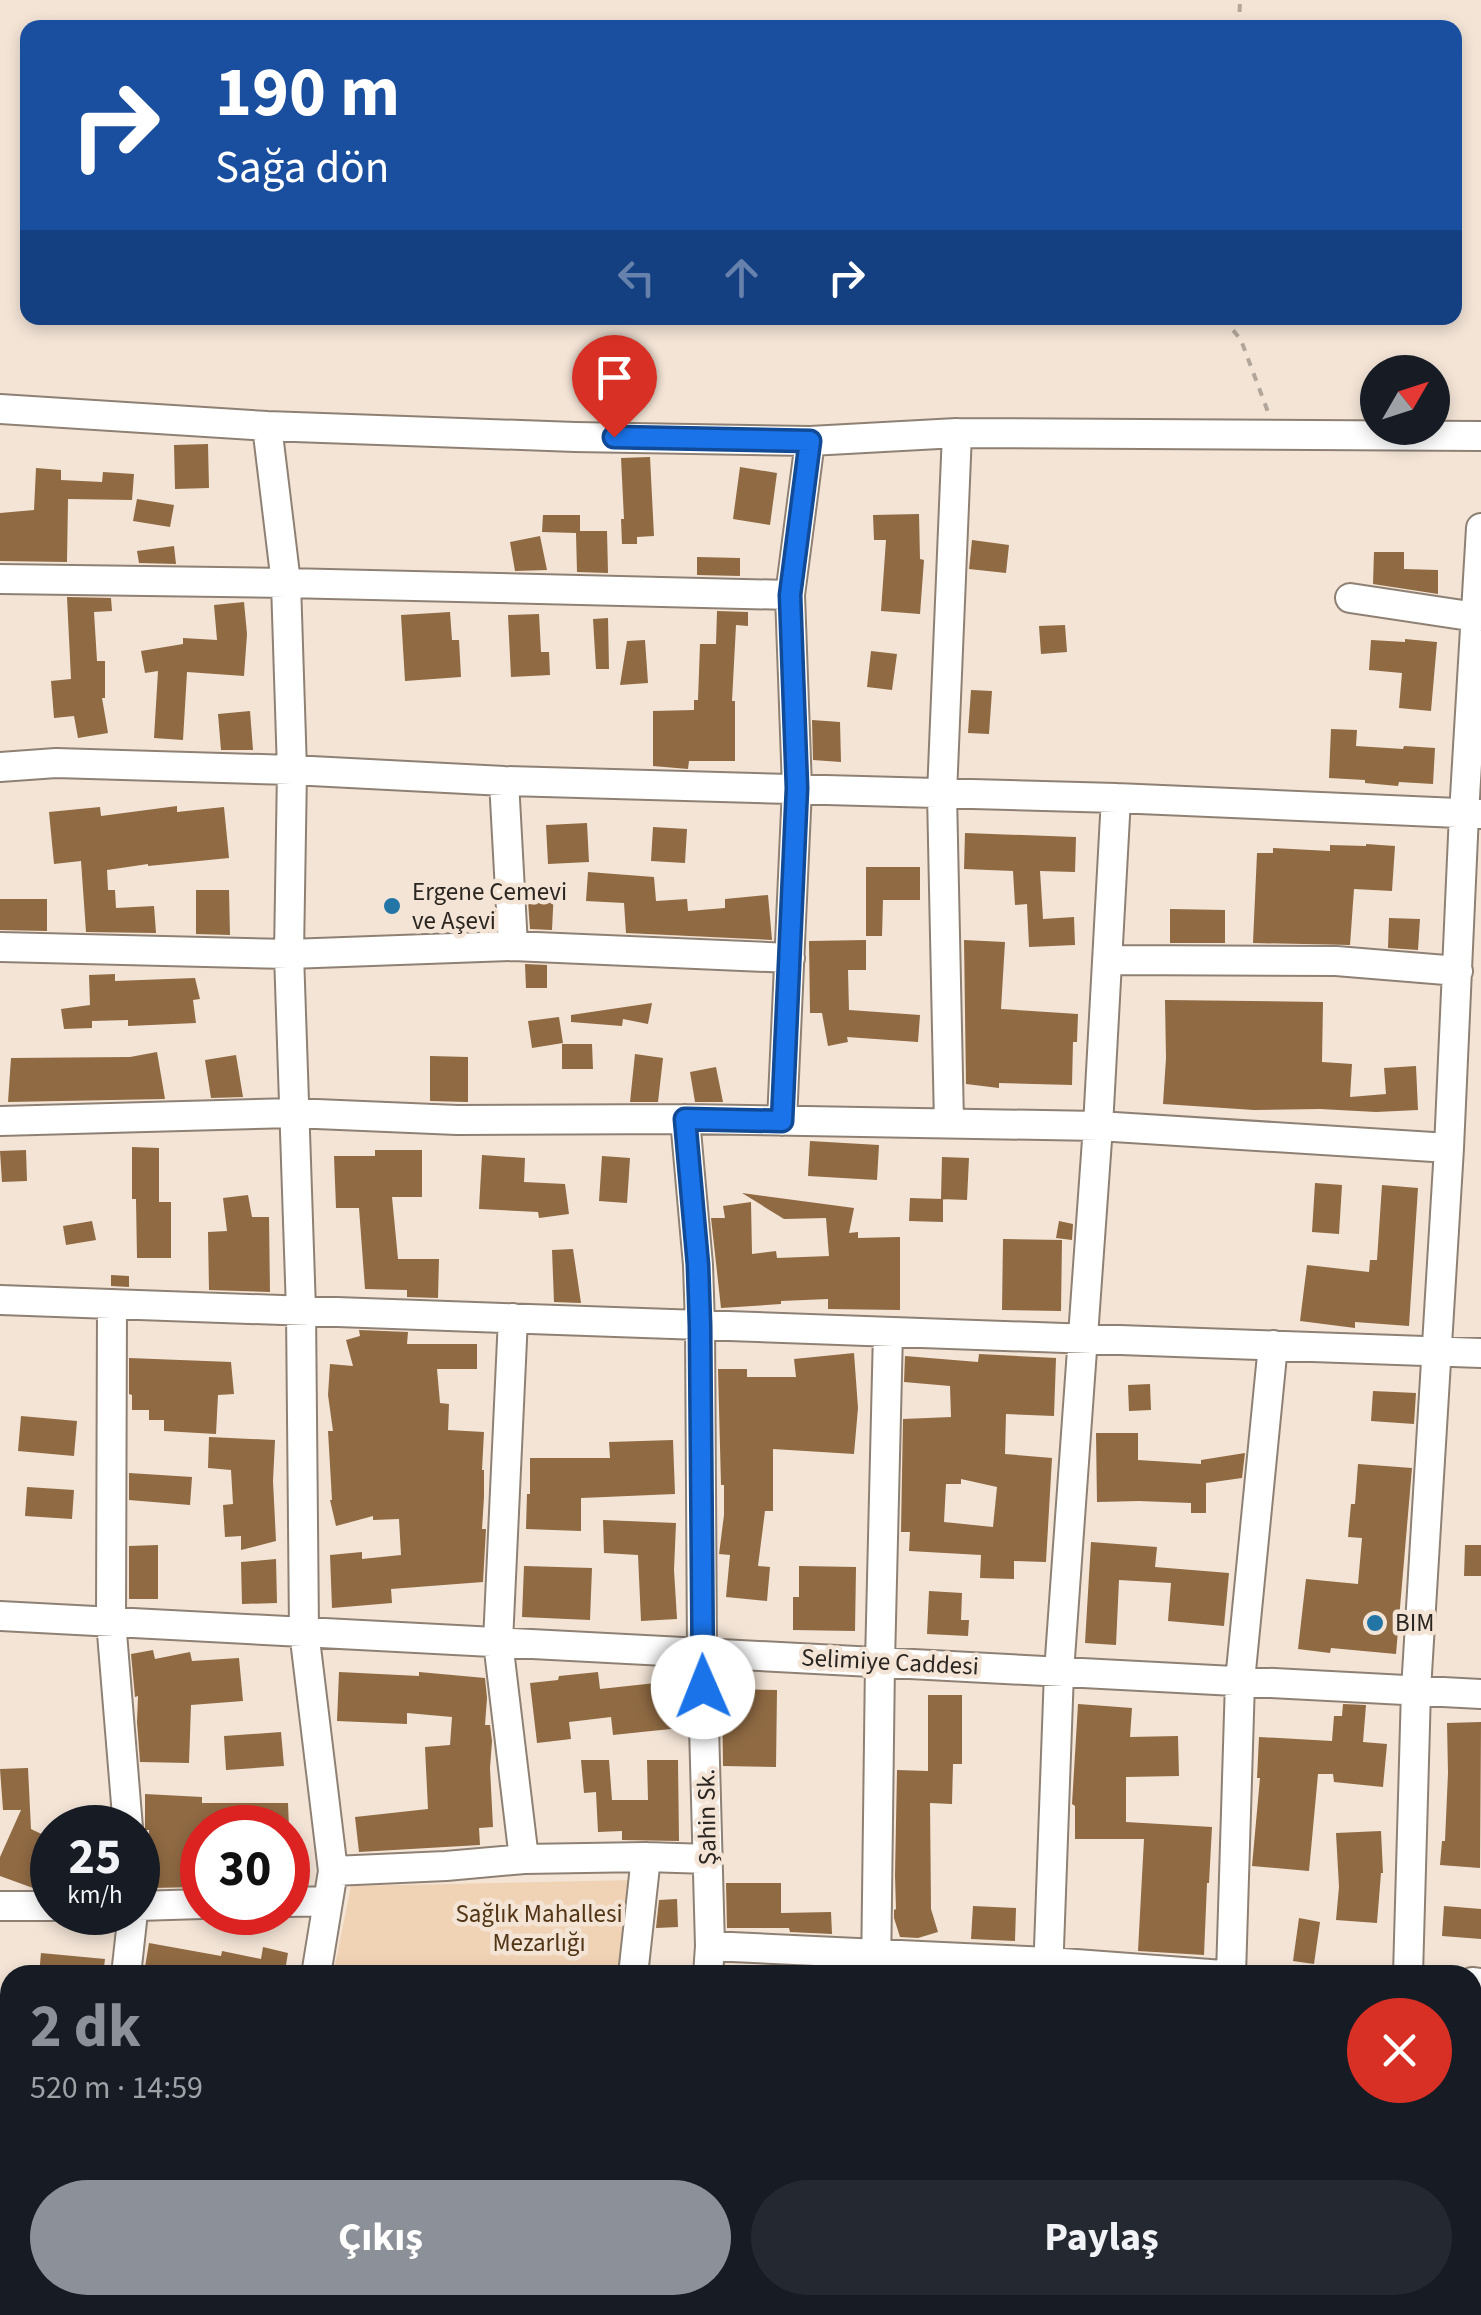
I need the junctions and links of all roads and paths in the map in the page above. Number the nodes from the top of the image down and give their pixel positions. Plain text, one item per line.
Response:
1 (1228, 325) edge
2 (0, 409) edge
3 (267, 426) junction
4 (956, 433) junction
5 (1276, 435) junction
6 (1481, 436) edge
7 (810, 441) junction
8 (1481, 528) edge
9 (0, 579) edge
10 (286, 583) junction
11 (790, 595) junction
12 (1350, 598) dead end
13 (1476, 617) junction
14 (0, 767) edge
15 (292, 770) junction
16 (504, 781) junction
17 (797, 788) junction
18 (942, 794) junction
19 (1116, 798) junction
20 (1473, 814) edge
21 (0, 946) edge
22 (512, 946) junction
23 (289, 954) junction
24 (790, 958) junction
25 (1108, 960) junction
26 (1458, 970) junction
27 (294, 1113) junction
28 (685, 1119) junction
29 (0, 1121) edge
30 (782, 1121) junction
31 (949, 1124) junction
32 (1098, 1126) junction
33 (1449, 1148) junction
34 (0, 1300) edge
35 (112, 1304) junction
36 (300, 1310) junction
37 (513, 1318) junction
38 (700, 1325) junction
39 (888, 1332) junction
40 (1084, 1339) junction
41 (1273, 1346) junction
42 (1438, 1352) junction
43 (1481, 1353) edge
44 (0, 1616) edge
45 (111, 1622) junction
46 (304, 1631) junction
47 (498, 1642) junction
48 (702, 1652) junction
49 (880, 1662) junction
50 (1059, 1672) junction
51 (1240, 1681) junction
52 (1416, 1690) junction
53 (1481, 1694) edge
54 (126, 1805) edge
55 (646, 1857) junction
56 (524, 1858) junction
57 (708, 1859) junction
58 (333, 1870) junction
59 (310, 1901) edge
60 (328, 1901) junction
61 (0, 1906) edge
62 (30, 1906) edge
63 (130, 1935) edge
64 (710, 1946) junction
65 (127, 1965) edge
66 (318, 1965) edge
67 (634, 1965) edge
68 (709, 1965) edge
69 (877, 1965) edge
70 (1048, 1965) edge
71 (1232, 1965) edge
72 (1408, 1965) edge

1 - 5 path
2 - 3 street
3 - 7 street
3 - 10 street
4 - 5 street
4 - 7 street
4 - 18 street
5 - 6 street
7 - 11 street
8 - 13 street
9 - 10 street
10 - 11 street
10 - 15 street
11 - 17 street
12 - 13 street
13 - 20 street
14 - 15 street
15 - 16 street
15 - 23 street
16 - 17 street
16 - 22 street
17 - 18 street
17 - 24 street
18 - 19 street
18 - 31 street
19 - 20 street
19 - 25 street
20 - 26 street
21 - 23 street
22 - 23 street
22 - 24 street
23 - 27 street
24 - 30 street
25 - 26 street
25 - 32 street
26 - 33 street
27 - 28 street
27 - 29 street
27 - 36 street
28 - 30 street
28 - 38 street, Şahin Sk.
30 - 31 street
31 - 32 street
32 - 33 street
32 - 40 street
33 - 42 street
34 - 35 street
35 - 36 street
35 - 45 street
36 - 37 street
36 - 46 street
37 - 38 street
37 - 47 street
38 - 39 street
38 - 48 street, Şahin Sk.
39 - 40 street
39 - 49 street
40 - 41 street
40 - 50 street
41 - 42 street
41 - 51 street
42 - 43 street
42 - 52 street
44 - 45 street, Selimiye Caddesi
45 - 46 street, Selimiye Caddesi
45 - 54 street
46 - 47 street, Selimiye Caddesi
46 - 58 street
47 - 48 street, Selimiye Caddesi
47 - 56 street
48 - 49 street, Selimiye Caddesi
48 - 57 street, Şahin Sk.
49 - 50 street, Selimiye Caddesi
49 - 69 street
50 - 51 street, Selimiye Caddesi
50 - 70 street
51 - 52 street, Selimiye Caddesi
51 - 71 street
52 - 53 street, Selimiye Caddesi
52 - 72 street
55 - 56 street
55 - 57 street
55 - 67 street
56 - 58 street
57 - 64 street, Şahin Sk.
58 - 60 street
59 - 60 street
60 - 66 street
61 - 62 street
63 - 65 street
64 - 68 street, Şahin Sk.
64 - 69 street

